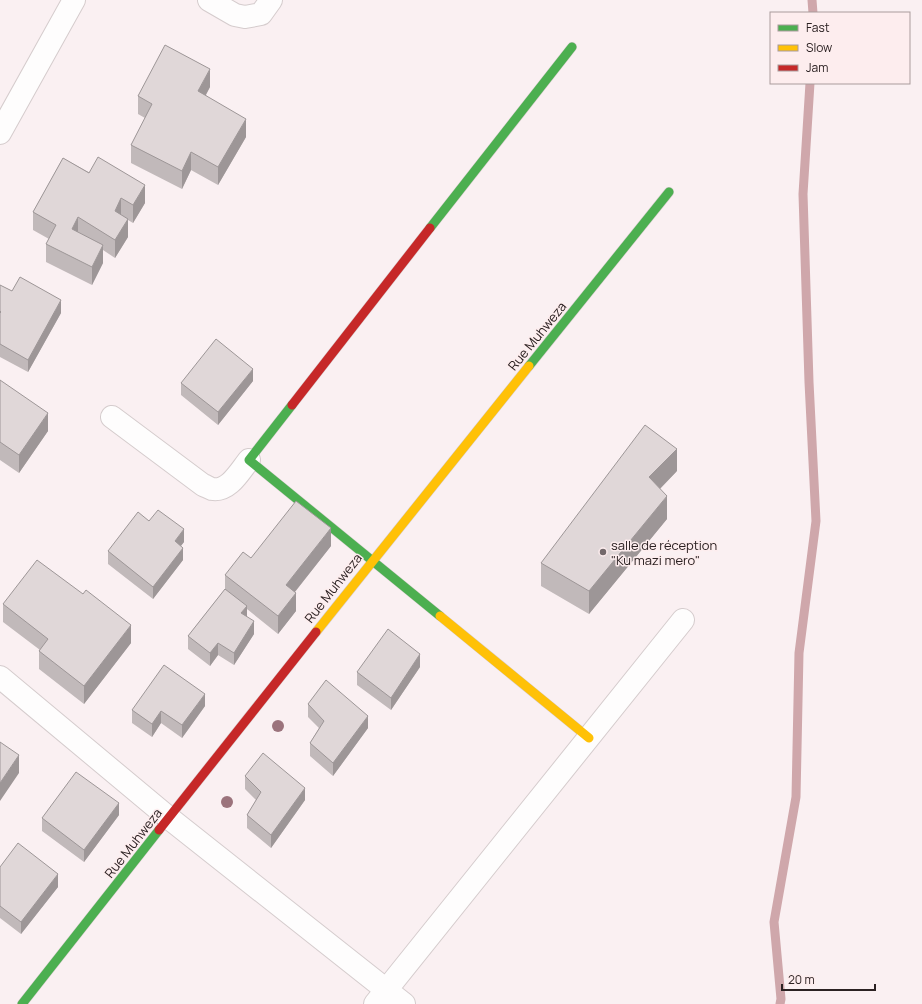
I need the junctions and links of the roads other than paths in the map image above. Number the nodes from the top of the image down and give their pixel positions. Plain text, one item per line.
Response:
1 (74, 0) edge
2 (209, 0) edge
3 (271, 0) edge
4 (572, 47) dead end
5 (0, 133) edge
6 (669, 192) dead end
7 (112, 417) dead end
8 (249, 460) junction
9 (372, 560) junction
10 (683, 620) dead end
11 (0, 677) edge
12 (589, 738) junction
13 (169, 818) junction
14 (382, 997) edge
15 (22, 1004) edge
16 (404, 1004) edge

1 - 5 street
2 - 3 street
4 - 8 street
6 - 9 street, Rue Muhweza
7 - 8 street
8 - 9 street
9 - 12 street
9 - 13 street, Rue Muhweza
10 - 12 street
11 - 13 street
12 - 14 street
13 - 14 street
13 - 15 street, Rue Muhweza
14 - 16 street

